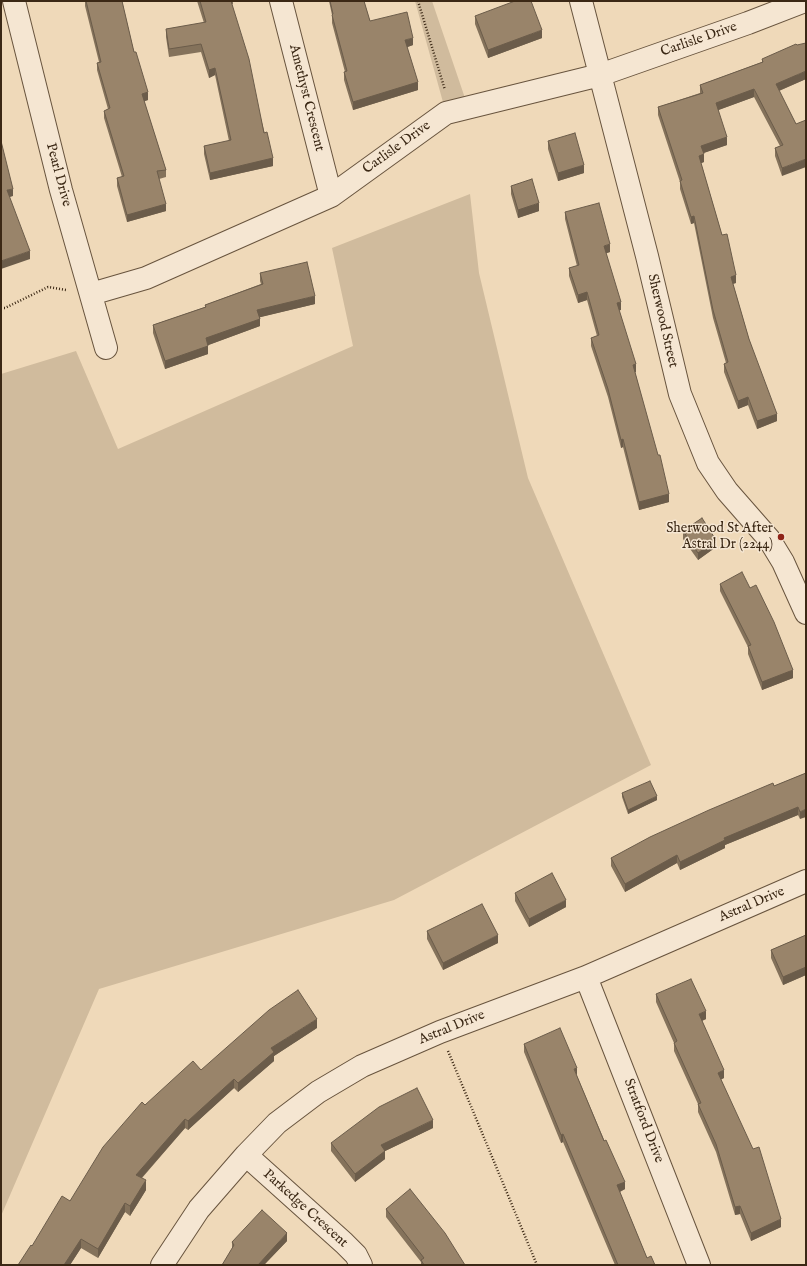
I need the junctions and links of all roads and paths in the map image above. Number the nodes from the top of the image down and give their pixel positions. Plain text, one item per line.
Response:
1 (14, 1) edge
2 (281, 1) edge
3 (418, 1) edge
4 (581, 1) edge
5 (805, 1) edge
6 (600, 75) junction
7 (446, 113) junction
8 (331, 196) junction
9 (91, 294) junction
10 (1, 308) edge
11 (106, 348) dead end
12 (806, 613) edge
13 (806, 881) edge
14 (586, 977) junction
15 (440, 1032) junction
16 (246, 1155) junction
17 (162, 1265) edge
18 (362, 1265) edge
19 (537, 1265) edge
20 (699, 1265) edge

1 - 9 street, Pearl Drive
2 - 8 street, Amethyst Crescent
3 - 7 path
4 - 6 street, Sherwood Street
5 - 6 street, Carlisle Drive
6 - 7 street, Carlisle Drive
6 - 12 street, Sherwood Street
7 - 8 street, Carlisle Drive
8 - 9 street, Carlisle Drive
9 - 10 path
9 - 11 street, Pearl Drive
13 - 14 street, Astral Drive
14 - 15 street, Astral Drive
14 - 20 street, Stratford Drive
15 - 16 street, Astral Drive
15 - 19 path
16 - 17 street, Astral Drive
16 - 18 street, Parkedge Crescent

